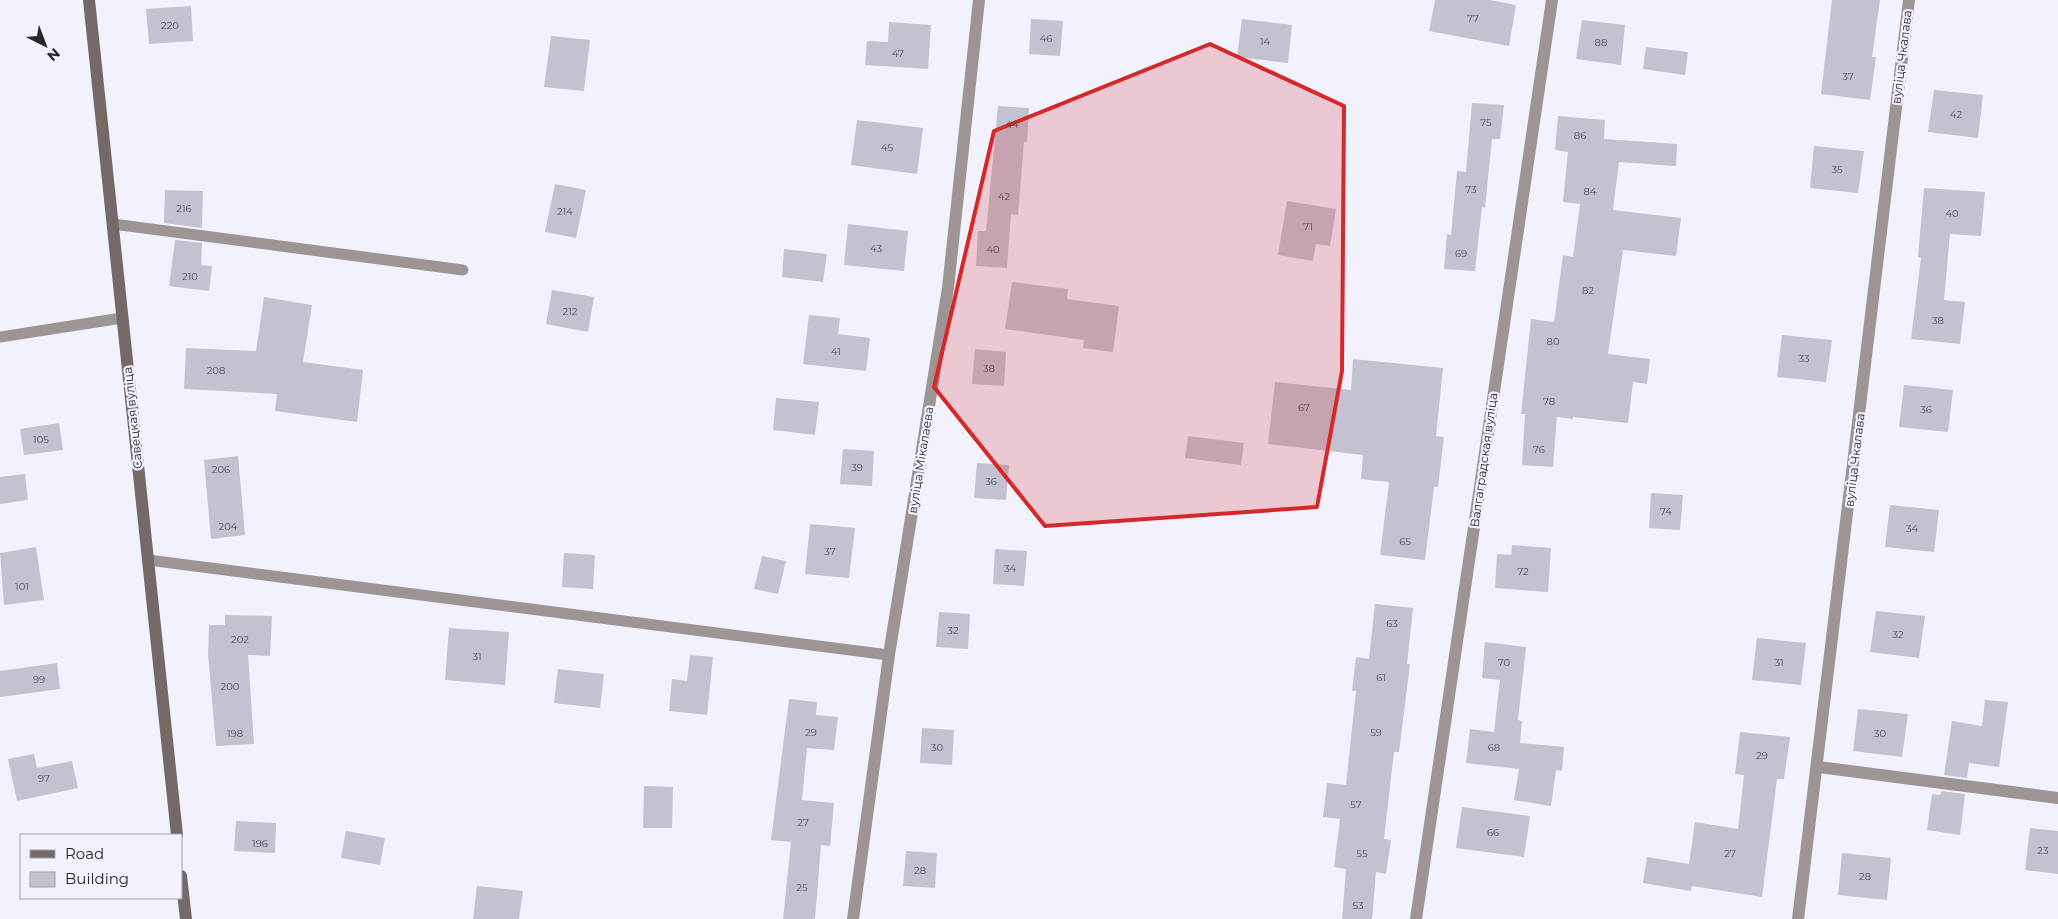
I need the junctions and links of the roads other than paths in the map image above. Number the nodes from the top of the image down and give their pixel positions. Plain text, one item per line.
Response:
1 (89, 0) edge
2 (979, 0) edge
3 (1552, 0) edge
4 (1909, 0) edge
5 (113, 224) junction
6 (463, 270) dead end
7 (122, 318) junction
8 (0, 337) edge
9 (148, 560) junction
10 (889, 656) junction
11 (1818, 766) junction
12 (2058, 798) edge
13 (177, 834) edge
14 (182, 885) edge
15 (186, 919) edge
16 (853, 919) edge
17 (1416, 919) edge
18 (1798, 919) edge

1 - 5 main road, Савецкая вуліца
2 - 10 street, вуліца Мікалаева
3 - 17 street, Валгаградская вуліца
4 - 11 street, вуліца Чкалава
5 - 6 lane
5 - 7 main road, Савецкая вуліца
7 - 8 lane
7 - 9 main road, Савецкая вуліца
9 - 10 lane
9 - 13 main road, Савецкая вуліца
10 - 16 street, вуліца Мікалаева
11 - 12 street
11 - 18 street, вуліца Чкалава
14 - 15 main road

